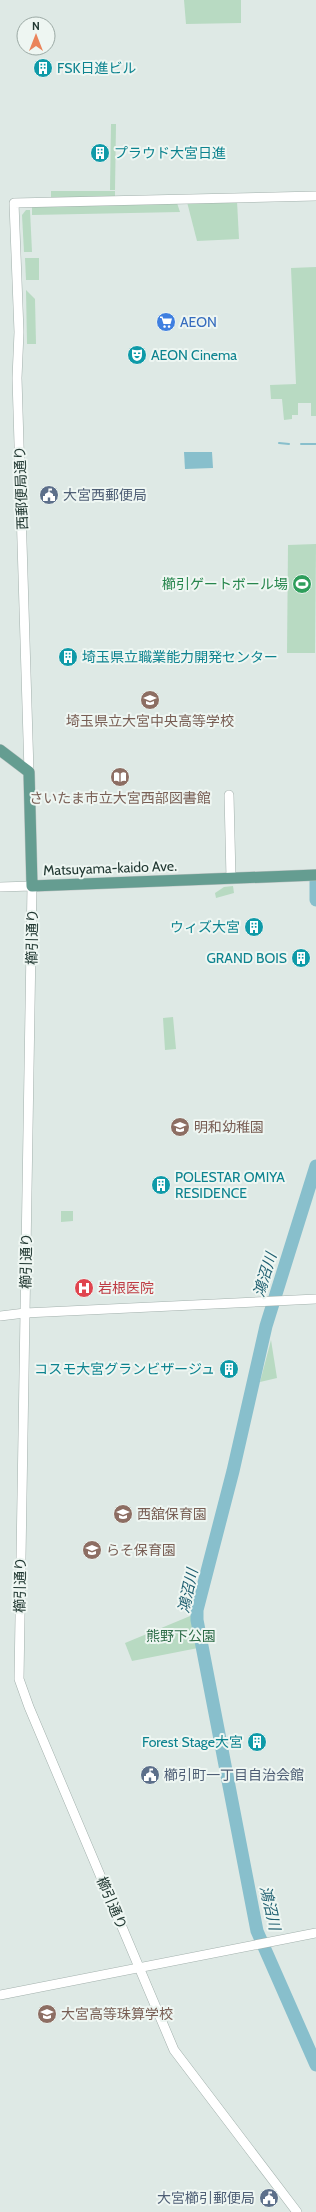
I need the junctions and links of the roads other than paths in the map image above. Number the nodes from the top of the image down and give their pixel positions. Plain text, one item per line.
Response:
1 (316, 196) edge
2 (0, 750) edge
3 (29, 772) junction
4 (229, 795) dead end
5 (313, 875) edge
6 (231, 878) junction
7 (32, 886) junction
8 (0, 887) edge
9 (316, 1299) edge
10 (25, 1313) junction
11 (0, 1316) edge
12 (316, 1933) edge
13 (139, 1967) junction
14 (0, 1995) edge
15 (297, 2212) edge

1 - 3 street, 西郵便局通り
2 - 3 main road
3 - 7 main road, Matsuyama-kaido Ave.
4 - 6 street
5 - 6 main road, Matsuyama-kaido Ave.
6 - 7 main road, Matsuyama-kaido Ave.
7 - 8 street
7 - 10 street, 櫛引通り
9 - 10 street
10 - 11 street
10 - 13 street, 櫛引通り
12 - 13 street
13 - 14 street
13 - 15 street, 櫛引通り

